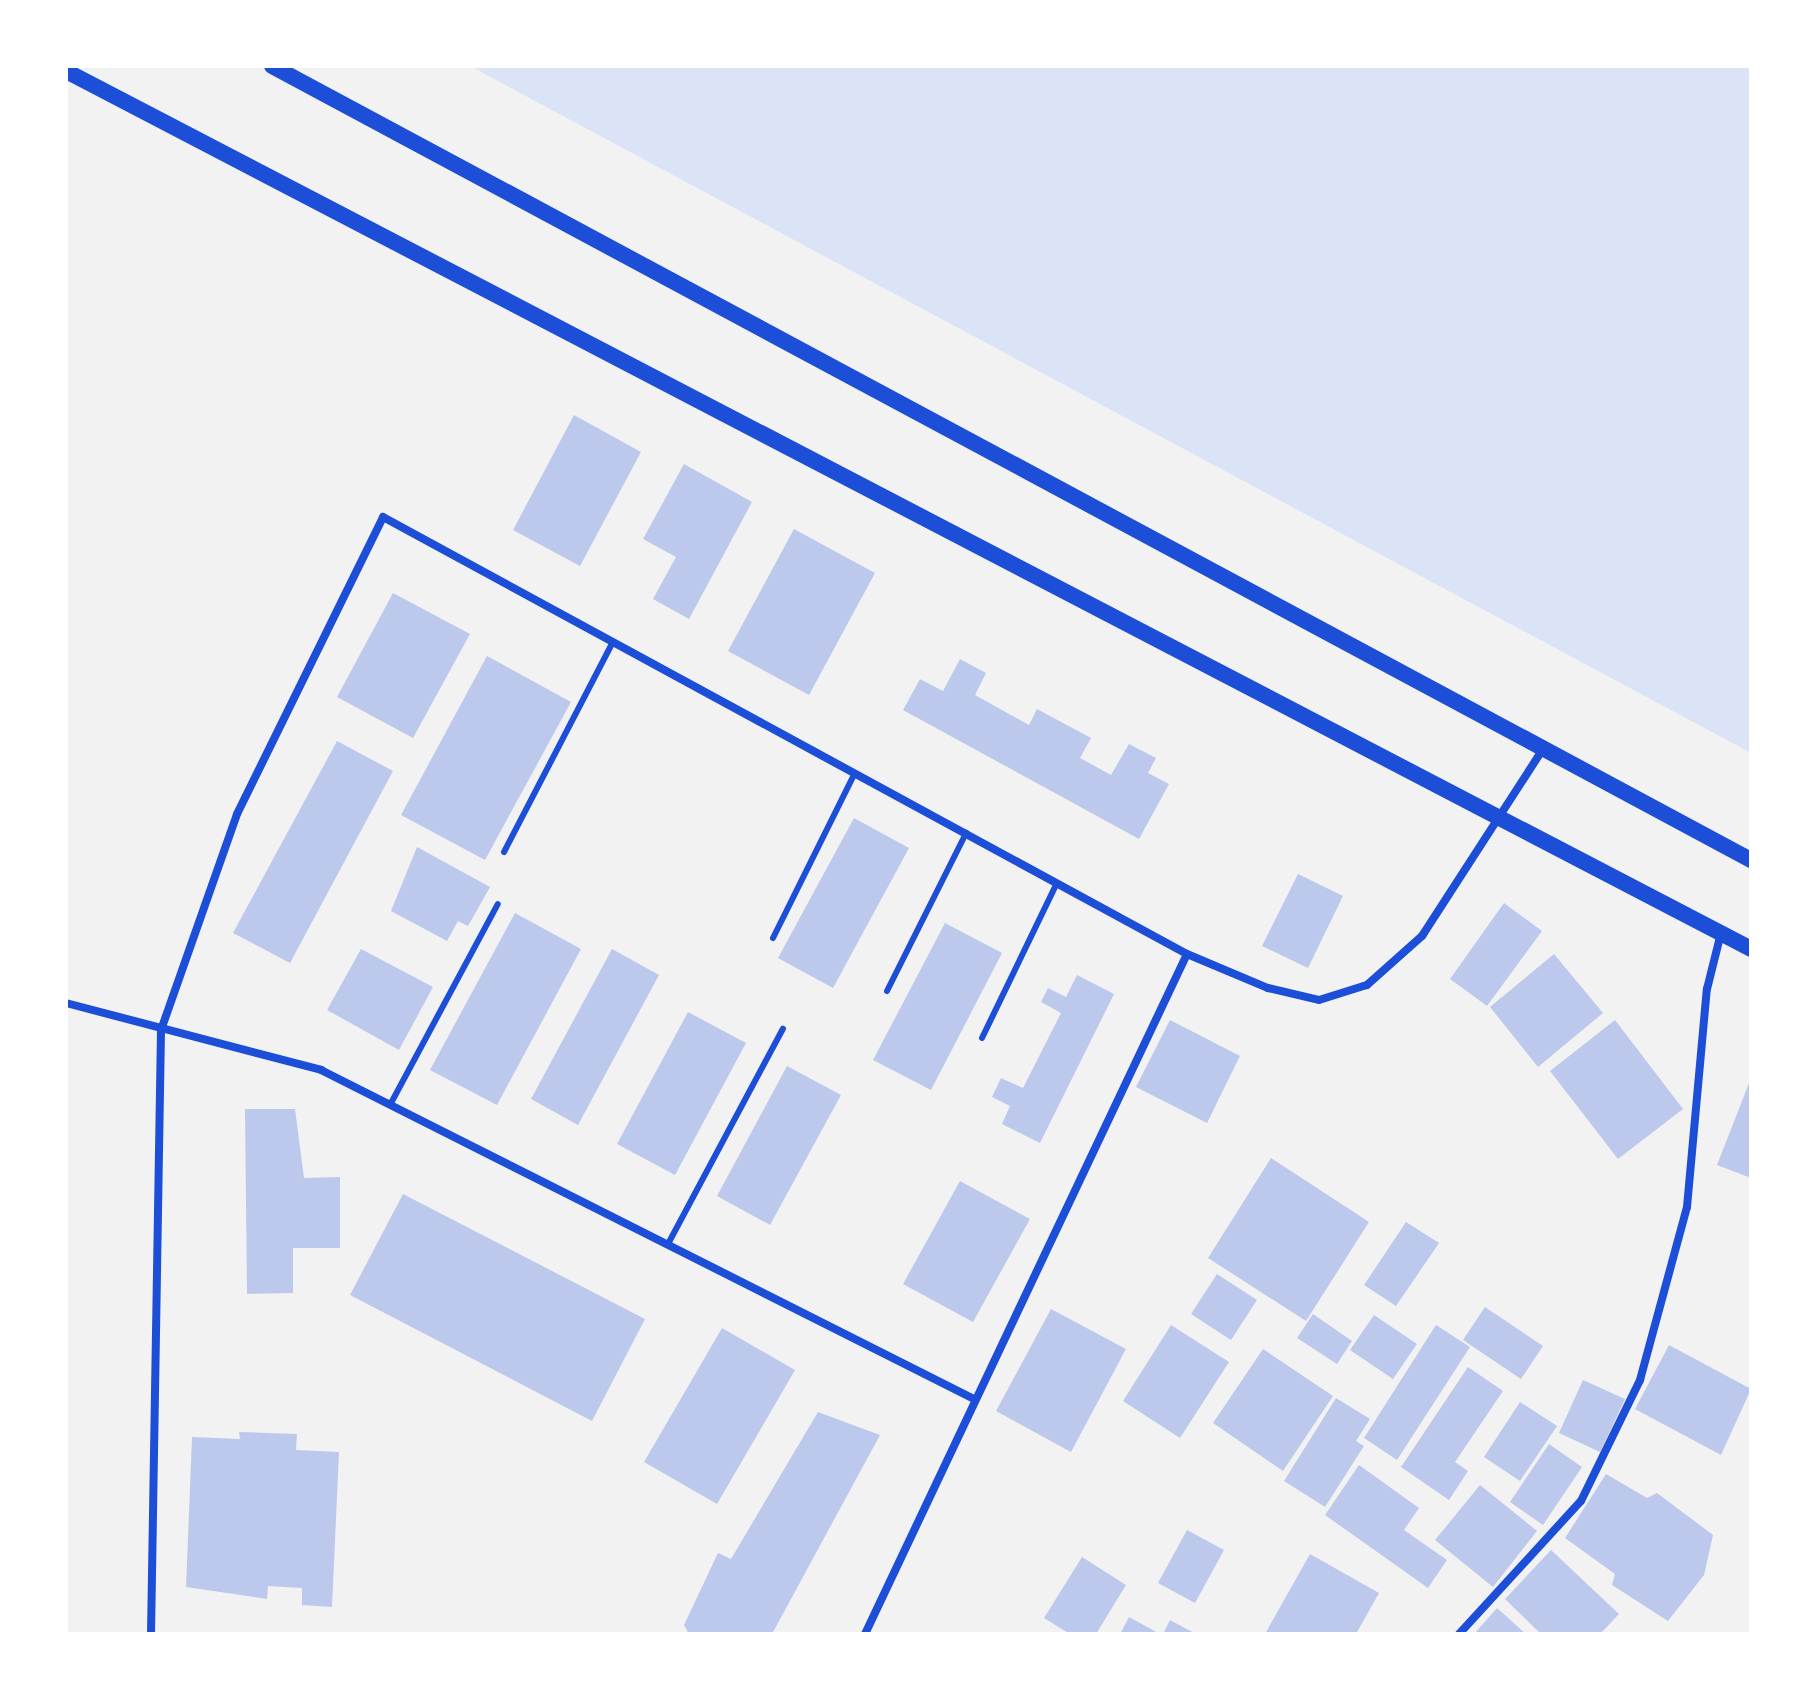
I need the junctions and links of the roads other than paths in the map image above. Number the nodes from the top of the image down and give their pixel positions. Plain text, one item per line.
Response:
1 (272, 66) edge
2 (66, 71) edge
3 (612, 644) junction
4 (1543, 749) junction
5 (855, 773) junction
6 (1500, 816) junction
7 (966, 833) junction
8 (504, 852) dead end
9 (1751, 860) edge
10 (1057, 883) junction
11 (498, 904) dead end
12 (1721, 933) junction
13 (773, 938) dead end
14 (1751, 949) edge
15 (1187, 954) junction
16 (887, 991) dead end
17 (66, 1003) edge
18 (783, 1029) dead end
19 (161, 1030) junction
20 (982, 1038) dead end
21 (390, 1105) junction
22 (668, 1244) junction
23 (972, 1398) junction
24 (151, 1634) edge
25 (865, 1634) edge
26 (1459, 1634) edge

1 - 4 main road
2 - 6 main road
3 - 5 street
3 - 8 lane
3 - 19 street
4 - 6 street
4 - 9 main road
5 - 7 street
5 - 13 lane
6 - 12 main road
6 - 15 street
7 - 10 street
7 - 16 lane
10 - 15 street
10 - 20 lane
11 - 21 lane
12 - 14 main road
12 - 26 street
15 - 23 street
17 - 19 street
18 - 22 lane
19 - 21 street
19 - 24 street
21 - 22 street
22 - 23 street
23 - 25 street

